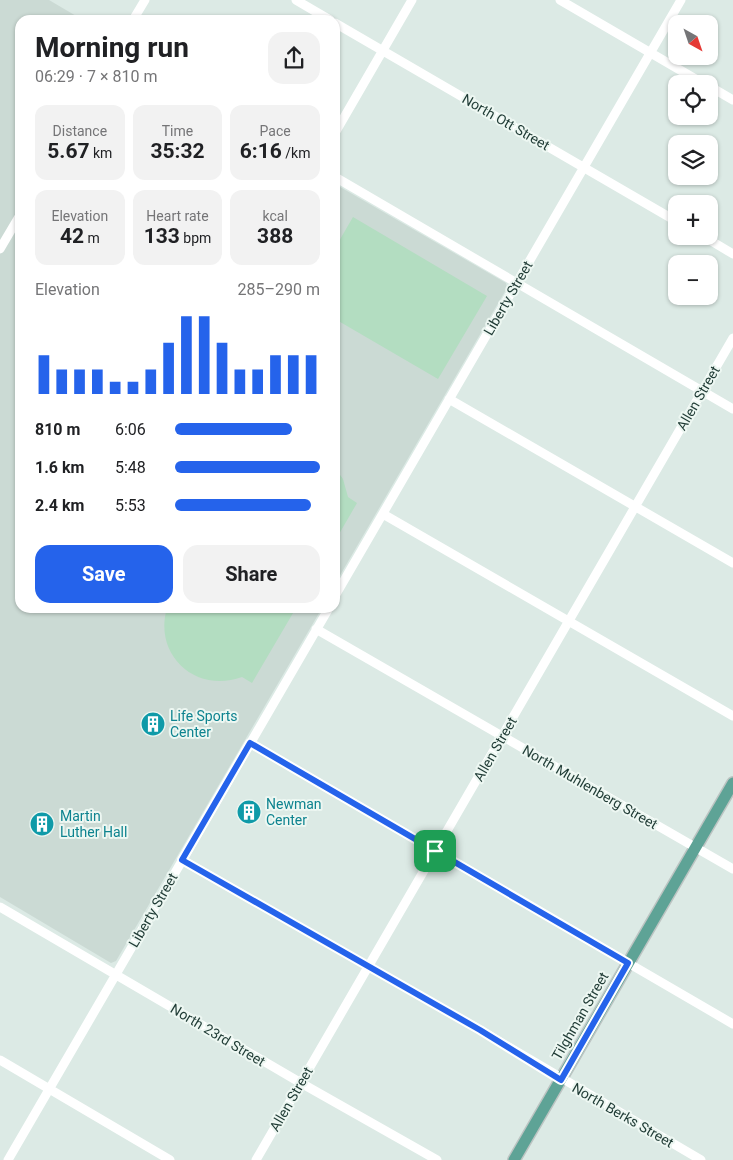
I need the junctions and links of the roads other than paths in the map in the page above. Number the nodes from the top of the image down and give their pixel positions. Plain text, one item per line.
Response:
1 (145, 0) edge
2 (296, 0) edge
3 (412, 0) edge
4 (560, 0) edge
5 (681, 0) edge
6 (136, 15) edge
7 (322, 15) edge
8 (340, 26) edge
9 (383, 50) junction
10 (650, 52) junction
11 (689, 75) edge
12 (718, 91) edge
13 (733, 100) edge
14 (340, 124) edge
15 (584, 167) junction
16 (340, 180) edge
17 (668, 216) edge
18 (15, 224) edge
19 (718, 245) edge
20 (0, 250) edge
21 (733, 254) edge
22 (517, 283) junction
23 (733, 338) edge
24 (702, 391) junction
25 (449, 399) junction
26 (733, 409) edge
27 (635, 506) junction
28 (383, 514) junction
29 (733, 563) edge
30 (340, 587) edge
31 (326, 613) edge
32 (568, 621) junction
33 (316, 629) junction
34 (733, 716) edge
35 (502, 736) junction
36 (250, 743) junction
37 (733, 783) edge
38 (696, 848) junction
39 (435, 851) junction
40 (182, 860) junction
41 (733, 869) edge
42 (0, 907) edge
43 (628, 963) junction
44 (368, 967) junction
45 (116, 974) junction
46 (733, 1024) edge
47 (0, 1060) edge
48 (561, 1080) junction
49 (300, 1083) junction
50 (49, 1089) junction
51 (8, 1160) edge
52 (170, 1160) edge
53 (256, 1160) edge
54 (437, 1160) edge
55 (514, 1160) edge
56 (701, 1160) edge

1 - 6 street
2 - 7 street
3 - 9 street
4 - 10 street
5 - 10 street, Liberty Street
8 - 9 street, North Ott Street
9 - 14 street
9 - 15 street, North Ott Street
10 - 11 street
10 - 15 street, Liberty Street
12 - 13 street
15 - 17 street, North Ott Street
15 - 22 street, Liberty Street
16 - 22 street
18 - 20 street
19 - 21 street
22 - 24 street
22 - 25 street, Liberty Street
23 - 24 street, Allen Street
24 - 26 street
24 - 27 street, Allen Street
25 - 27 street
25 - 28 street, Liberty Street
27 - 29 street
27 - 32 street, Allen Street
28 - 30 street, Liberty Street
28 - 32 street
31 - 33 street, Liberty Street
32 - 34 street
32 - 35 street, Allen Street
33 - 35 street, North Muhlenberg Street
33 - 36 street, Liberty Street
35 - 38 street, North Muhlenberg Street
35 - 39 street, Allen Street
36 - 39 street
36 - 40 street, Liberty Street
37 - 38 main road, Tilghman Street
38 - 41 street, North Muhlenberg Street
38 - 43 main road, Tilghman Street
39 - 43 street
39 - 44 street, Allen Street
40 - 44 street, North Berks Street
40 - 45 street, Liberty Street
42 - 45 street, North 23rd Street
43 - 46 street
43 - 48 main road, Tilghman Street
44 - 48 street, North Berks Street
44 - 49 street, Allen Street
45 - 49 street, North 23rd Street
45 - 50 street, Liberty Street
47 - 50 street
48 - 55 main road, Tilghman Street
48 - 56 street, North Berks Street
49 - 53 street, Allen Street
49 - 54 street, North 23rd Street
50 - 51 street, Liberty Street
50 - 52 street

